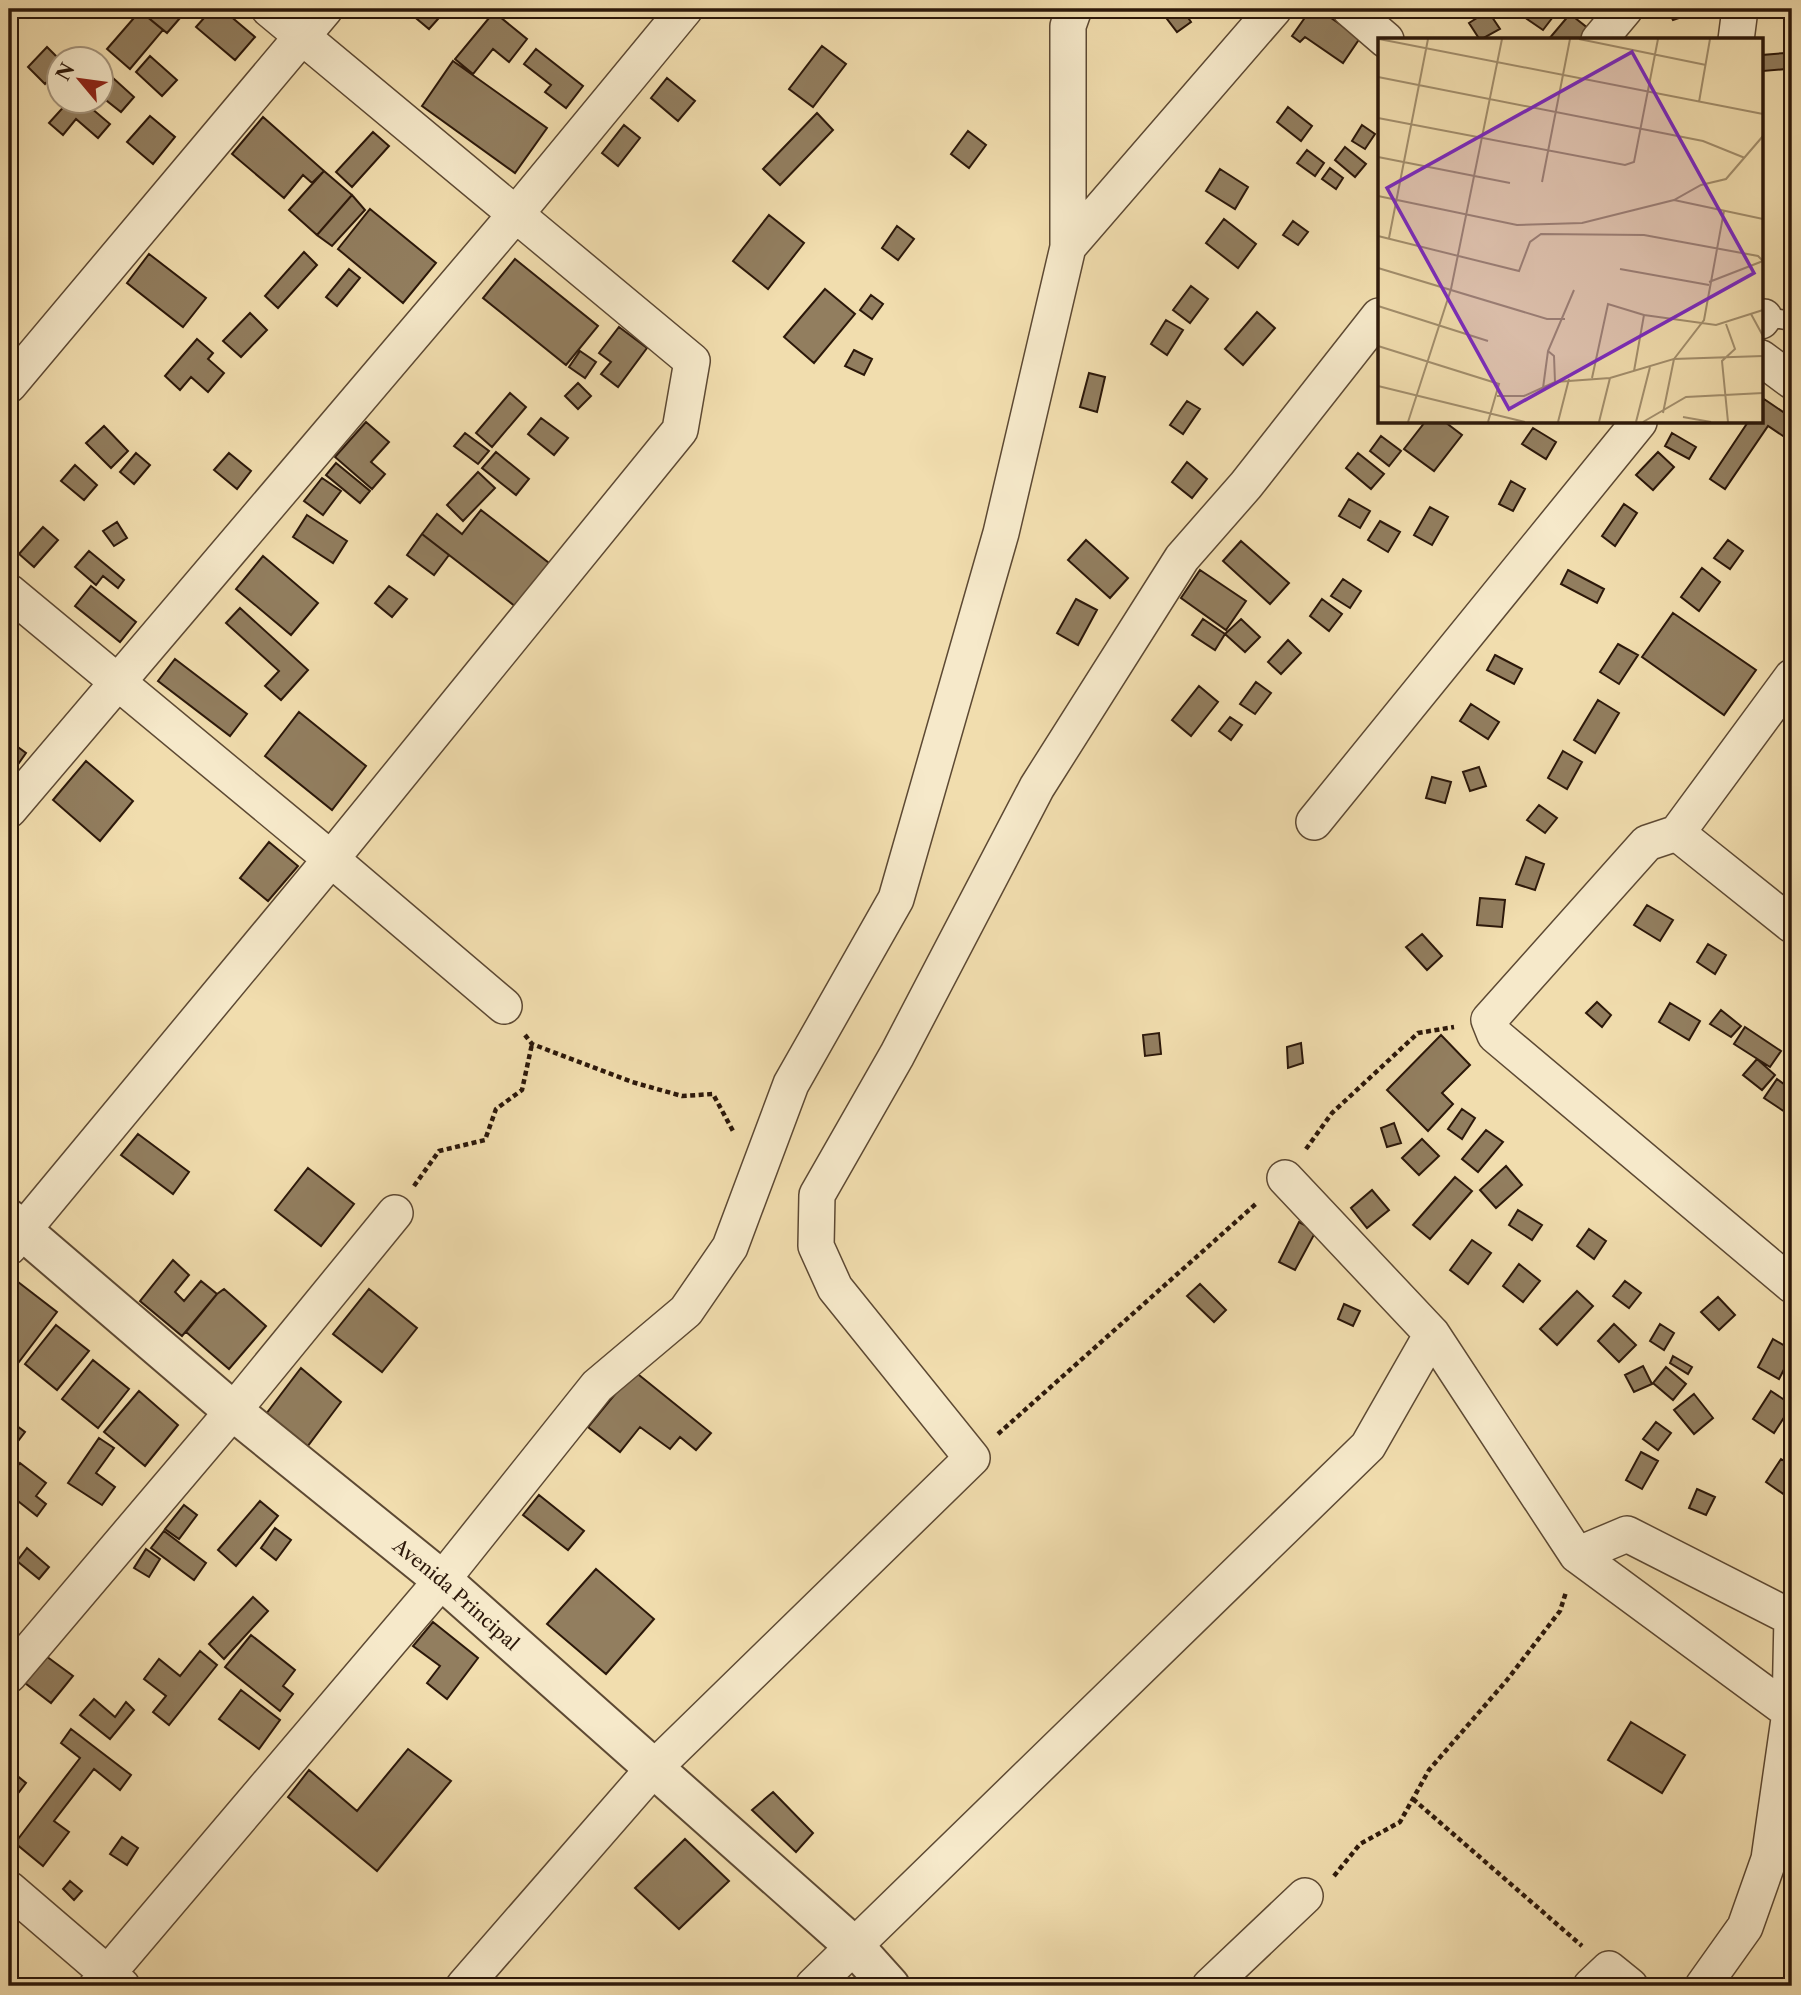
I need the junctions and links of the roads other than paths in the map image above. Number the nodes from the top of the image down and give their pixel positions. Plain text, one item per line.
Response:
1 (269, 9) edge
2 (325, 9) edge
3 (685, 9) edge
4 (1074, 9) edge
5 (1274, 9) edge
6 (1350, 9) edge
7 (1625, 9) edge
8 (1740, 9) edge
9 (302, 36) junction
10 (1384, 38) edge
11 (1601, 38) edge
12 (1736, 38) edge
13 (515, 215) junction
14 (1068, 247) junction
15 (1378, 317) edge
16 (1762, 359) edge
17 (1792, 381) edge
18 (9, 385) edge
19 (1638, 424) edge
20 (9, 592) edge
21 (1792, 677) edge
22 (117, 683) junction
23 (9, 810) edge
24 (1314, 822) dead end
25 (1677, 833) junction
26 (331, 859) junction
27 (1792, 925) edge
28 (504, 1006) road end
29 (1285, 1178) road end
30 (395, 1213) road end
31 (13, 1232) edge
32 (1792, 1285) edge
33 (1432, 1334) junction
34 (233, 1411) junction
35 (1577, 1555) junction
36 (442, 1580) junction
37 (1792, 1617) edge
38 (9, 1675) edge
39 (1790, 1712) junction
40 (654, 1768) junction
41 (9, 1889) edge
42 (1305, 1896) road end
43 (854, 1946) junction
44 (109, 1982) edge
45 (464, 1986) edge
46 (813, 1986) edge
47 (890, 1986) edge
48 (1210, 1986) edge
49 (1703, 1986) edge

1 - 9 street
2 - 9 street
3 - 13 street
4 - 14 street
5 - 14 street
6 - 10 street
7 - 11 street
8 - 12 street
9 - 13 street
9 - 18 street
13 - 22 street
13 - 26 street
14 - 36 street
15 - 40 street
16 - 17 street
19 - 24 street
20 - 22 street
21 - 25 street
22 - 23 street
22 - 26 street
25 - 27 street
25 - 32 street
26 - 28 street
26 - 31 street
29 - 33 street
30 - 34 street
31 - 34 street, Avenida Principal
33 - 35 street
33 - 43 street
34 - 36 street, Avenida Principal
34 - 38 street
35 - 37 street
35 - 39 street
36 - 40 street, Avenida Principal
36 - 44 street
37 - 39 street
39 - 49 street
40 - 43 street, Avenida Principal
40 - 45 street
41 - 44 street
42 - 48 street
43 - 46 street
43 - 47 street, Avenida Principal

